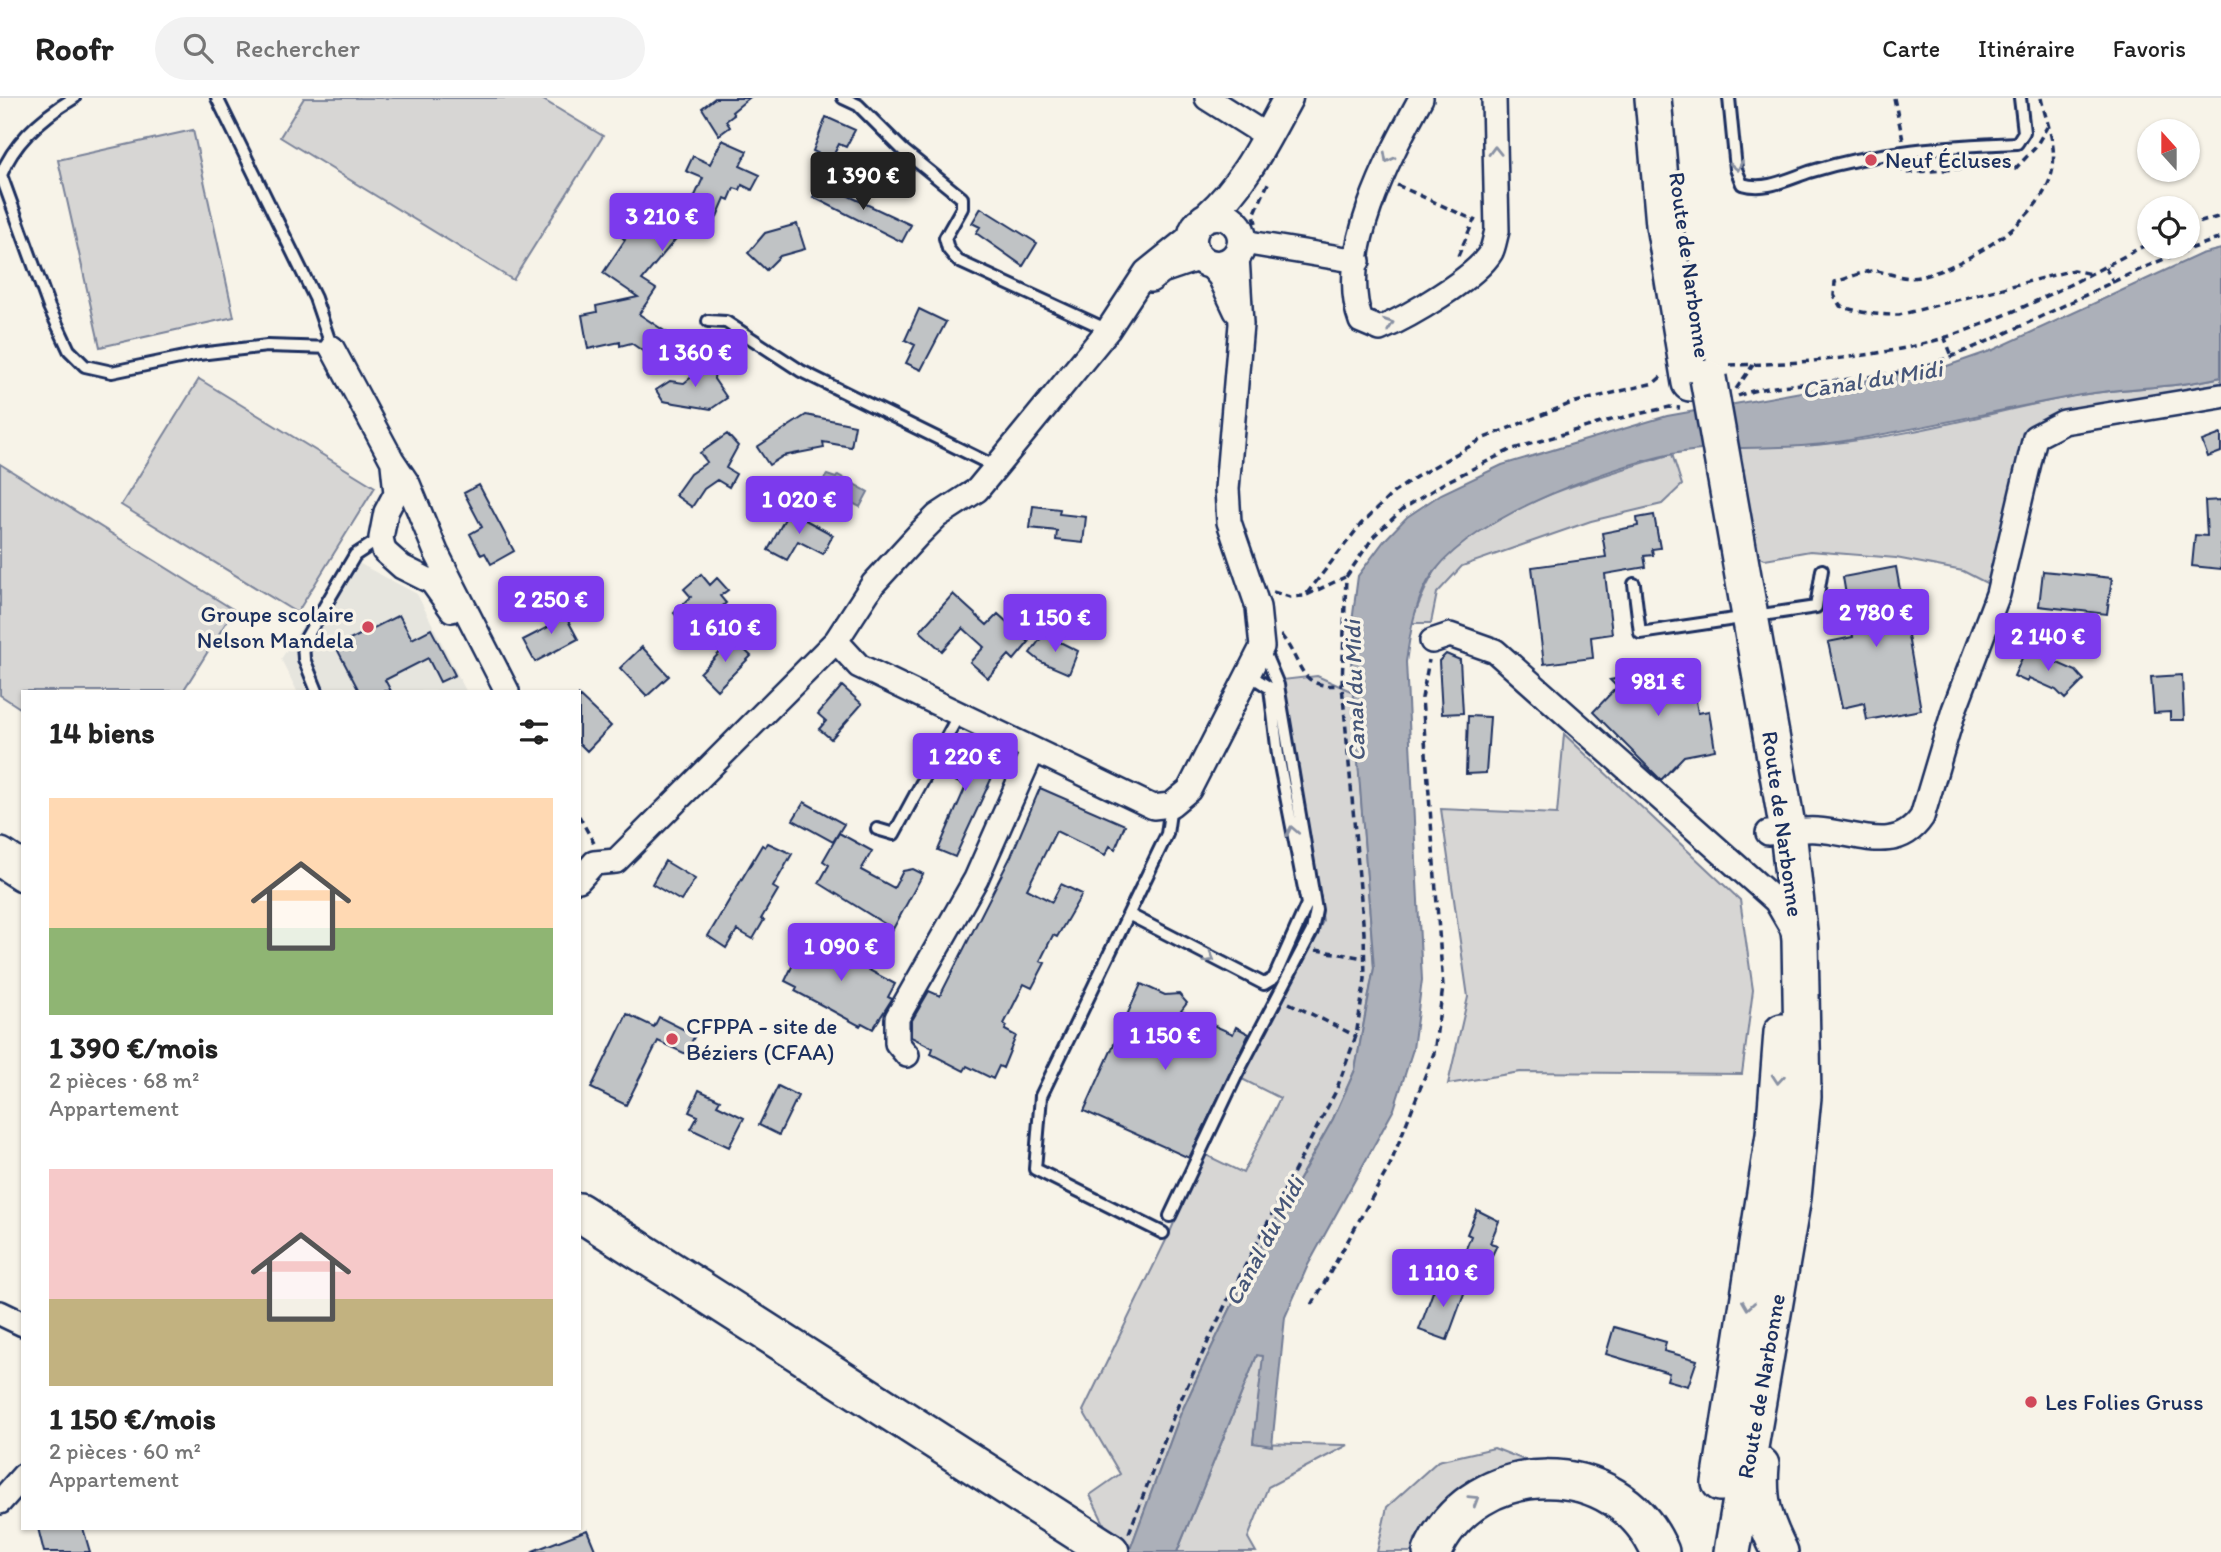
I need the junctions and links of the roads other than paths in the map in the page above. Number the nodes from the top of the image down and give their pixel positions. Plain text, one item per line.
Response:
1 (74, 98) edge
2 (217, 98) edge
3 (843, 98) edge
4 (1207, 98) edge
5 (1288, 98) edge
6 (1421, 98) edge
7 (1494, 98) edge
8 (1653, 98) edge
9 (1671, 98) edge
10 (1729, 98) edge
11 (2020, 98) edge
12 (1268, 136) junction
13 (1252, 164) junction
14 (1240, 242) junction
15 (1202, 243) junction
16 (1357, 261) junction
17 (708, 321) dead end
18 (1241, 324) junction
19 (1108, 330) junction
20 (332, 348) junction
21 (1699, 385) junction
22 (2221, 396) edge
23 (392, 460) junction
24 (996, 467) junction
25 (425, 529) junction
26 (381, 538) junction
27 (1822, 570) dead end
28 (1634, 584) dead end
29 (1741, 617) junction
30 (1270, 640) junction
31 (836, 641) junction
32 (1432, 641) road end
33 (1248, 674) junction
34 (316, 690) edge
35 (492, 690) edge
36 (506, 690) edge
37 (958, 716) junction
38 (1033, 750) junction
39 (1171, 805) junction
40 (877, 830) dead end
41 (1778, 832) junction
42 (0, 844) edge
43 (585, 856) edge
44 (0, 857) edge
45 (21, 857) edge
46 (21, 871) edge
47 (1776, 901) junction
48 (1130, 915) junction
49 (1800, 940) junction
50 (907, 1055) dead end
51 (1170, 1216) dead end
52 (585, 1219) edge
53 (1163, 1233) dead end
54 (1778, 1288) junction
55 (0, 1313) edge
56 (21, 1323) edge
57 (21, 1478) edge
58 (0, 1502) edge
59 (1105, 1547) edge
60 (1432, 1552) edge
61 (1660, 1552) edge
62 (1708, 1552) edge
63 (1732, 1552) edge
64 (1780, 1552) edge

1 - 20 lane
2 - 20 lane
3 - 19 lane
4 - 12 street
5 - 12 street
6 -> 16 street
16 -> 7 street
8 - 21 main road, Route de Narbonne
9 - 21 main road, Route de Narbonne
10 -> 11 lane
12 - 13 street
13 - 14 street
13 - 15 street
14 - 15 street
14 - 15 street
14 - 16 street
14 - 18 street
15 - 18 street
15 - 19 street
17 - 24 lane
18 - 30 street
19 - 24 street
20 - 23 street
21 - 29 main road, Route de Narbonne, bridge
22 - 41 street
23 - 25 street
23 - 26 street
24 - 31 street
25 - 26 street
25 - 36 street
26 - 34 lane
26 - 35 street
27 - 29 lane
28 - 29 lane
29 - 41 main road, Route de Narbonne
30 - 33 street
30 - 51 lane
31 - 37 street
31 - 43 street
32 - 47 street
33 - 39 street
48 -> 33 lane
37 - 38 street
37 - 40 lane
38 - 39 street
38 - 50 street
39 - 48 lane
41 - 47 main road, Route de Narbonne
41 - 49 main road, Route de Narbonne
42 - 45 highway
44 - 46 highway
47 - 49 street
47 -> 62 main road, Route de Narbonne
48 - 53 lane
49 - 54 main road, Route de Narbonne
52 - 59 highway
54 - 63 main road, Route de Narbonne
54 - 64 main road
55 - 56 street
57 - 58 street
60 -> 61 highway

